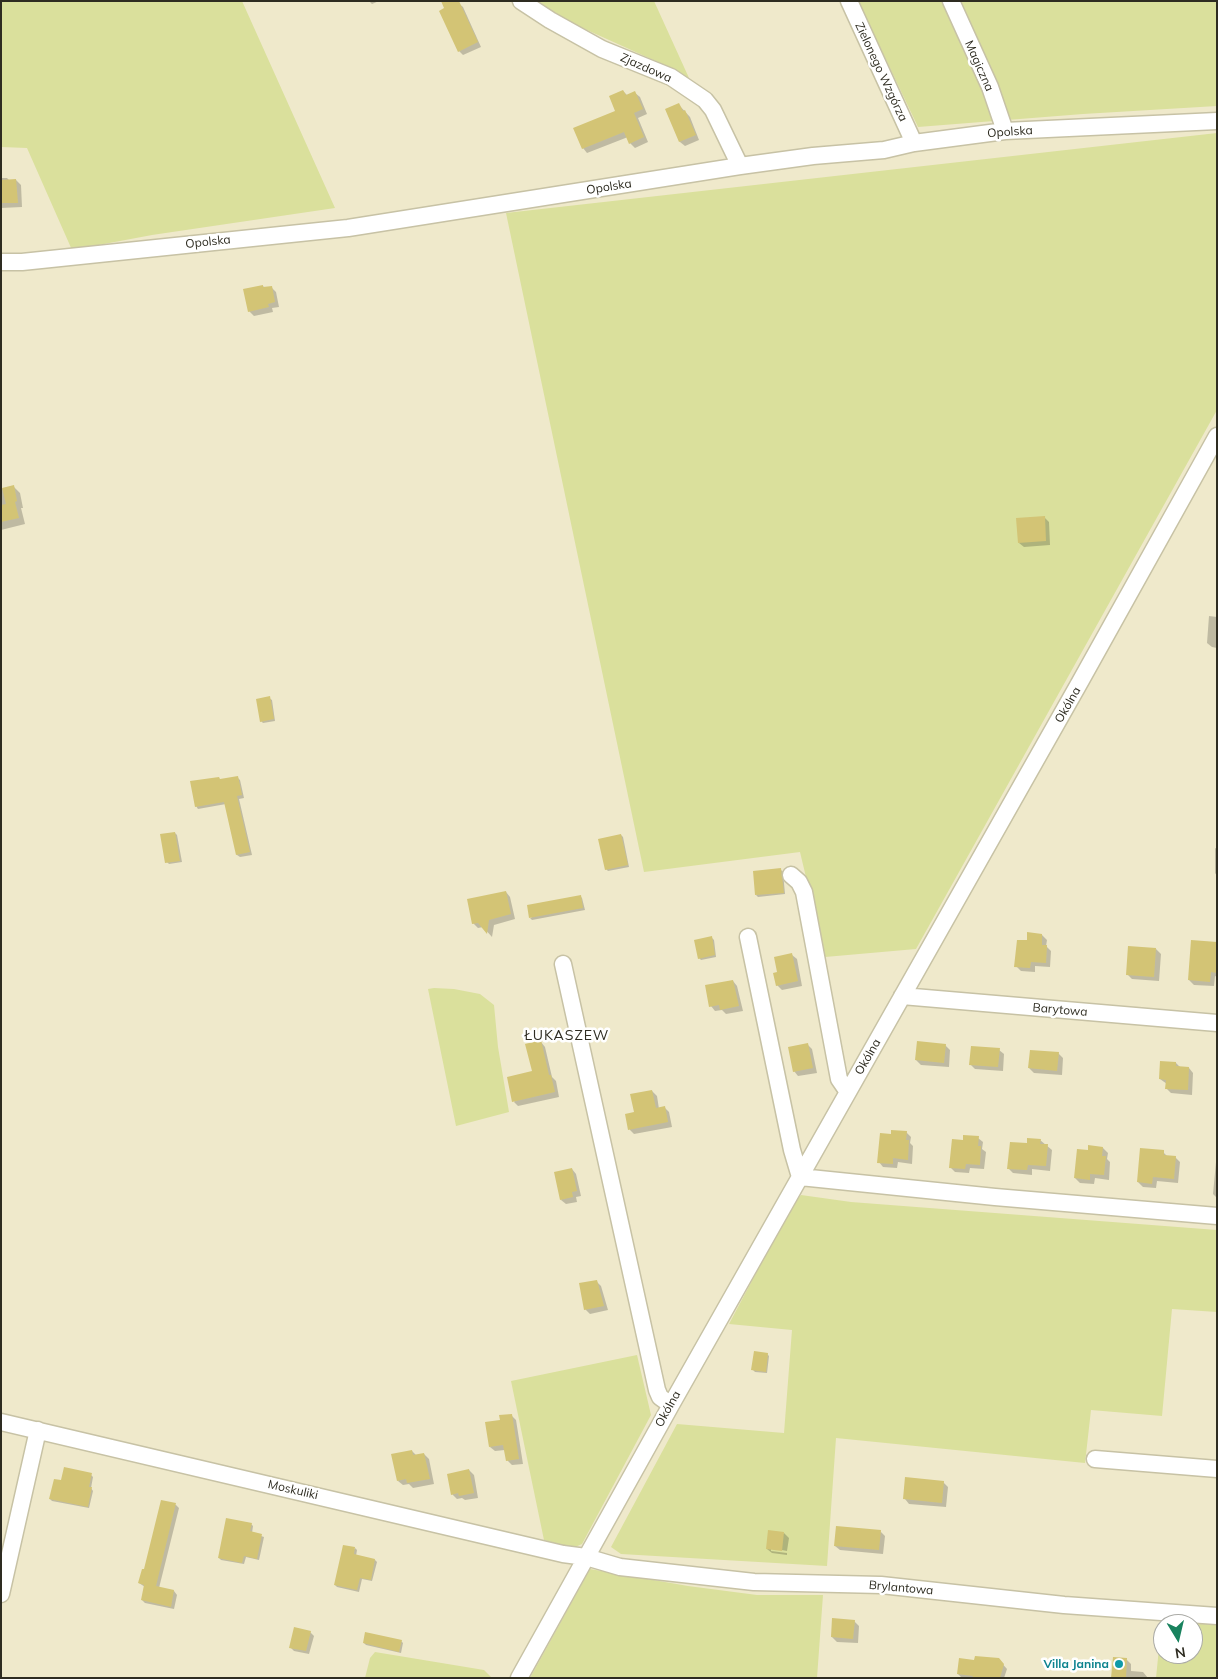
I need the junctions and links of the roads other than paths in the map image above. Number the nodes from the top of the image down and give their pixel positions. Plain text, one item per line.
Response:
1 (521, 1) edge
2 (849, 1) edge
3 (951, 1) edge
4 (1217, 121) edge
5 (1005, 131) junction
6 (914, 143) junction
7 (740, 166) junction
8 (1, 262) edge
9 (1217, 436) edge
10 (791, 875) dead end
11 (748, 937) dead end
12 (563, 964) dead end
13 (902, 996) junction
14 (1217, 1023) edge
15 (848, 1092) junction
16 (800, 1178) junction
17 (1217, 1216) edge
18 (671, 1405) junction
19 (1, 1422) edge
20 (38, 1430) junction
21 (1095, 1459) dead end
22 (1217, 1469) edge
23 (586, 1557) junction
24 (1, 1594) edge
25 (1217, 1616) edge
26 (519, 1678) edge

1 - 7 street, Zjazdowa
2 - 6 street, Zielonego Wzgórza
3 - 5 street, Magiczna
4 - 5 street, Opolska
5 - 6 street, Opolska
6 - 7 street, Opolska
7 - 8 street, Opolska
9 - 13 street, Okólna
10 - 15 street
11 - 16 street
12 - 18 street
13 - 14 street, Barytowa
13 - 15 street, Okólna
15 - 16 street, Okólna
16 - 17 street
16 - 18 street, Okólna
18 - 23 street, Okólna
19 - 20 street, Moskuliki
20 - 23 street, Moskuliki
20 - 24 street
21 - 22 street
23 - 25 street, Brylantowa
23 - 26 street, Okólna

